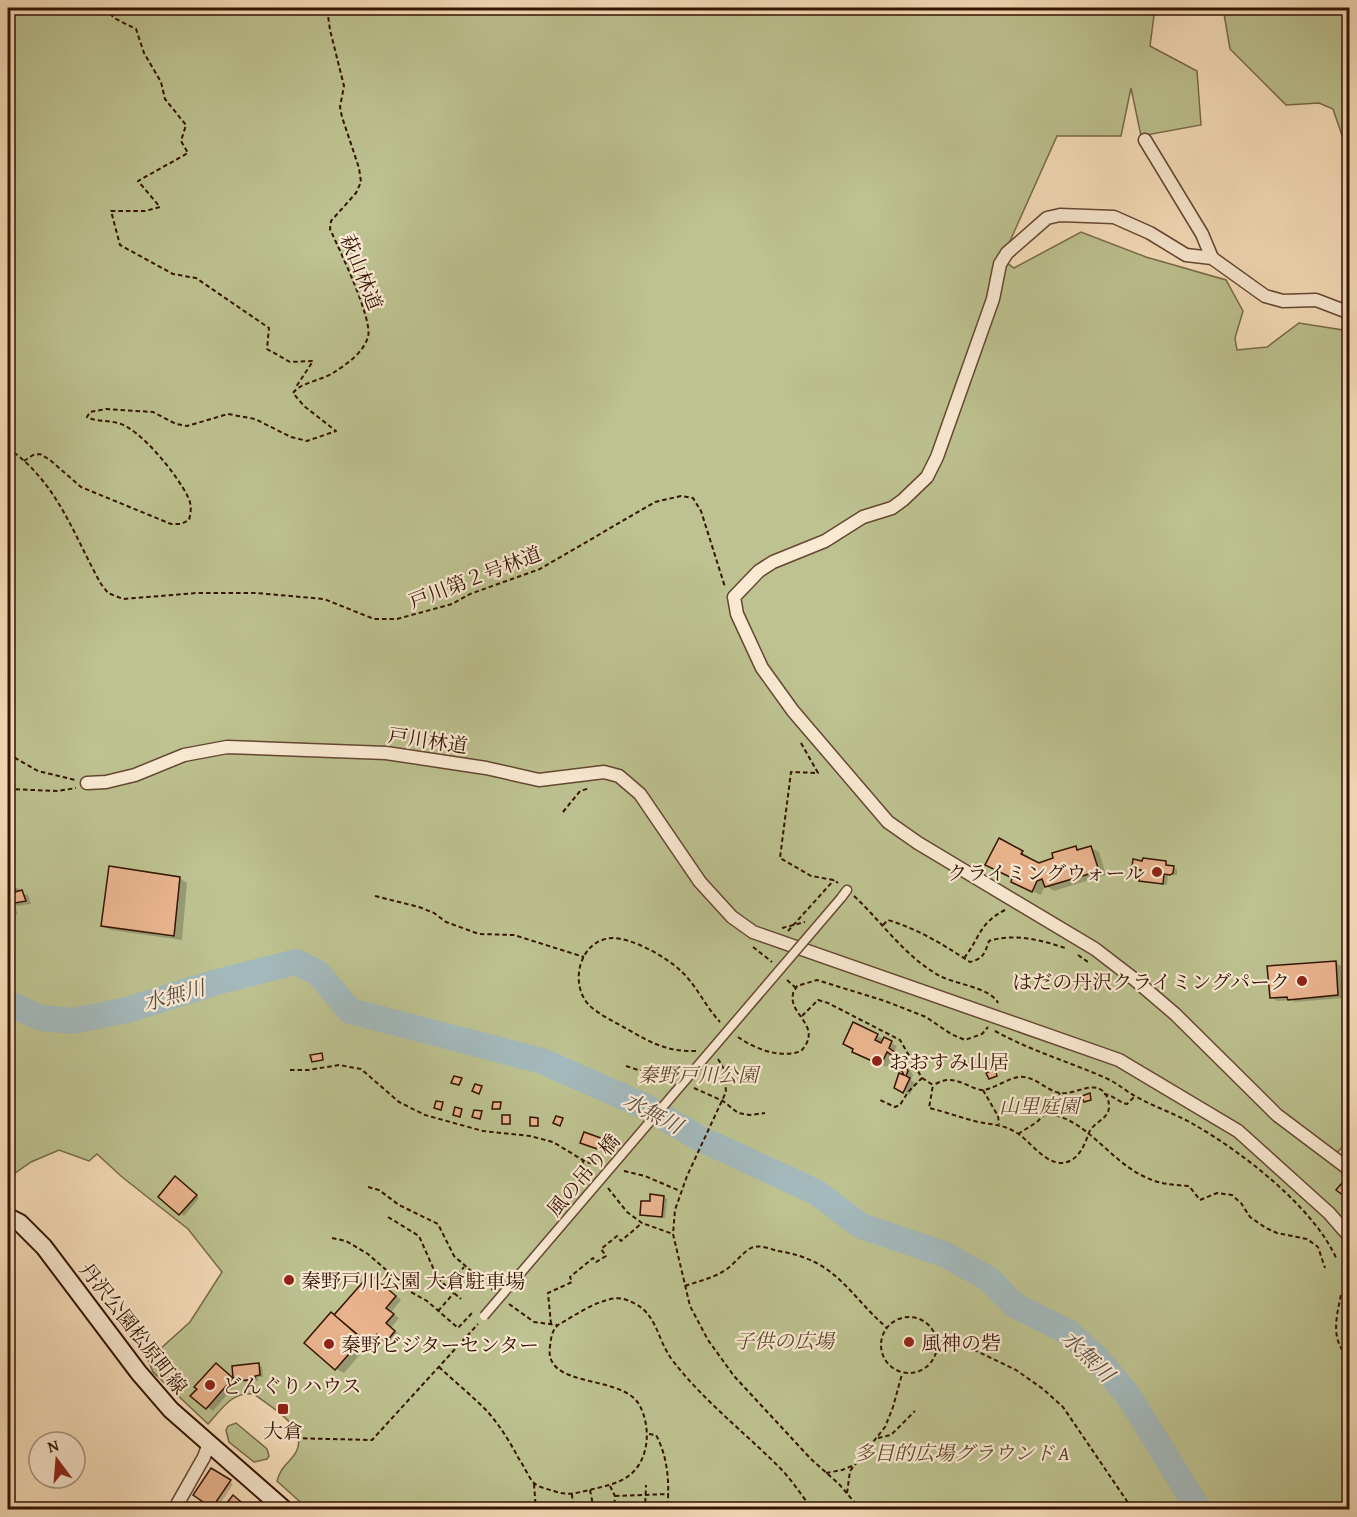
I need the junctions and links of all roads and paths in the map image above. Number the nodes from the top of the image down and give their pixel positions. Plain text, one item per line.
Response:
1 (105, 8) edge
2 (327, 8) edge
3 (1145, 140) dead end
4 (1212, 258) junction
5 (1350, 313) edge
6 (296, 389) junction
7 (8, 448) edge
8 (24, 461) junction
9 (734, 597) junction
10 (797, 735) dead end
11 (8, 753) edge
12 (89, 783) junction
13 (592, 787) dead end
14 (8, 789) edge
15 (563, 813) dead end
16 (834, 880) junction
17 (847, 890) joint
18 (839, 894) junction
19 (375, 896) dead end
20 (993, 916) dead end
21 (812, 920) dead end
22 (794, 924) junction
23 (883, 925) junction
24 (777, 939) junction
25 (749, 943) dead end
26 (1065, 947) dead end
27 (1075, 953) dead end
28 (584, 957) dead end
29 (964, 958) junction
30 (773, 962) dead end
31 (1094, 965) dead end
32 (802, 1016) dead end
33 (991, 1022) junction
34 (626, 1066) dead end
35 (290, 1070) dead end
36 (922, 1078) junction
37 (681, 1084) dead end
38 (933, 1084) junction
39 (691, 1088) dead end
40 (983, 1090) junction
41 (1060, 1093) junction
42 (1104, 1094) junction
43 (1135, 1096) junction
44 (880, 1100) dead end
45 (765, 1113) dead end
46 (1046, 1113) junction
47 (714, 1120) dead end
48 (999, 1124) junction
49 (1018, 1134) junction
50 (1088, 1135) junction
51 (583, 1160) junction
52 (598, 1166) dead end
53 (1350, 1170) edge
54 (621, 1171) dead end
55 (594, 1178) dead end
56 (603, 1184) dead end
57 (368, 1187) dead end
58 (680, 1191) junction
59 (8, 1217) edge
60 (388, 1217) dead end
61 (642, 1223) junction
62 (673, 1234) junction
63 (1350, 1237) edge
64 (332, 1238) dead end
65 (1337, 1260) dead end
66 (464, 1266) junction
67 (1325, 1268) dead end
68 (685, 1286) junction
69 (448, 1287) junction
70 (454, 1293) junction
71 (496, 1293) dead end
72 (1341, 1295) dead end
73 (461, 1299) dead end
74 (504, 1299) dead end
75 (438, 1311) junction
76 (482, 1319) junction
77 (551, 1324) junction
78 (558, 1325) junction
79 (887, 1328) junction
80 (938, 1345) junction
81 (1350, 1359) edge
82 (439, 1367) junction
83 (902, 1373) junction
84 (915, 1412) dead end
85 (648, 1434) junction
86 (288, 1438) dead end
87 (878, 1438) junction
88 (209, 1443) junction
89 (855, 1465) junction
90 (826, 1473) junction
91 (534, 1484) junction
92 (610, 1485) junction
93 (646, 1485) dead end
94 (590, 1490) junction
95 (847, 1493) junction
96 (572, 1494) junction
97 (669, 1494) junction
98 (647, 1495) junction
99 (615, 1496) junction
100 (174, 1509) edge
101 (285, 1509) edge
102 (536, 1509) edge
103 (573, 1509) edge
104 (594, 1509) edge
105 (614, 1509) edge
106 (645, 1509) edge
107 (667, 1509) edge
108 (813, 1509) edge
109 (861, 1509) edge
110 (1133, 1509) edge

1 - 6 path
2 - 6 path, 萩山林道
3 - 4 street
4 - 5 street
4 - 9 street
6 - 8 path
7 - 8 path, 戸川第２号林道
8 - 9 path, 戸川第２号林道
9 - 53 street
10 - 16 path
11 - 12 path
12 - 14 path
12 - 24 street, 戸川林道
13 - 15 path
16 - 18 path
16 - 22 path
17 - 18 street, 風の吊り橋
17 - 23 path
18 - 76 street, 風の吊り橋, bridge
19 - 28 path
20 - 29 path
21 - 22 path
22 - 24 path
22 - 24 path
23 - 29 path
23 - 33 path
24 - 33 street, 戸川林道
25 - 30 path
26 - 29 path
27 - 31 path
32 - 36 path
33 - 43 path
33 - 63 street, 戸川林道
34 - 37 path
35 - 51 path
36 - 38 path
36 - 44 path
38 - 40 path
38 - 48 path
39 - 45 path
40 - 41 path
40 - 48 path
41 - 42 path
41 - 46 path
42 - 43 path
42 - 50 path
43 - 65 path
46 - 49 path
46 - 50 path
47 - 58 path
48 - 49 path
49 - 50 path
50 - 67 path
51 - 52 path
51 - 55 path
54 - 58 path
56 - 61 path
57 - 66 path
58 - 62 path
59 - 88 main road, 丹沢公園松原町線
60 - 69 path
61 - 62 path
61 - 77 path
62 - 68 path
64 - 75 path
66 - 69 path
66 - 71 path
68 - 79 path
68 - 90 path
69 - 70 path
70 - 73 path
70 - 75 path
72 - 81 path
74 - 77 path
75 - 76 path
76 - 82 path
77 - 78 path
78 - 85 path
78 - 108 path
79 - 80 path
79 - 83 path
80 - 83 path
80 - 110 path
82 - 86 path
82 - 91 path
83 - 87 path
84 - 87 path
85 - 92 path
85 - 97 path
87 - 89 path
88 - 100 street
88 - 101 main road, 丹沢公園松原町線
89 - 90 path
89 - 95 path
90 - 95 path
91 - 96 path
91 - 102 path
92 - 94 path
92 - 99 path
93 - 98 path
94 - 96 path
94 - 104 path
95 - 109 path
96 - 103 path
97 - 98 path
97 - 107 path
98 - 99 path
98 - 106 path
99 - 105 path

